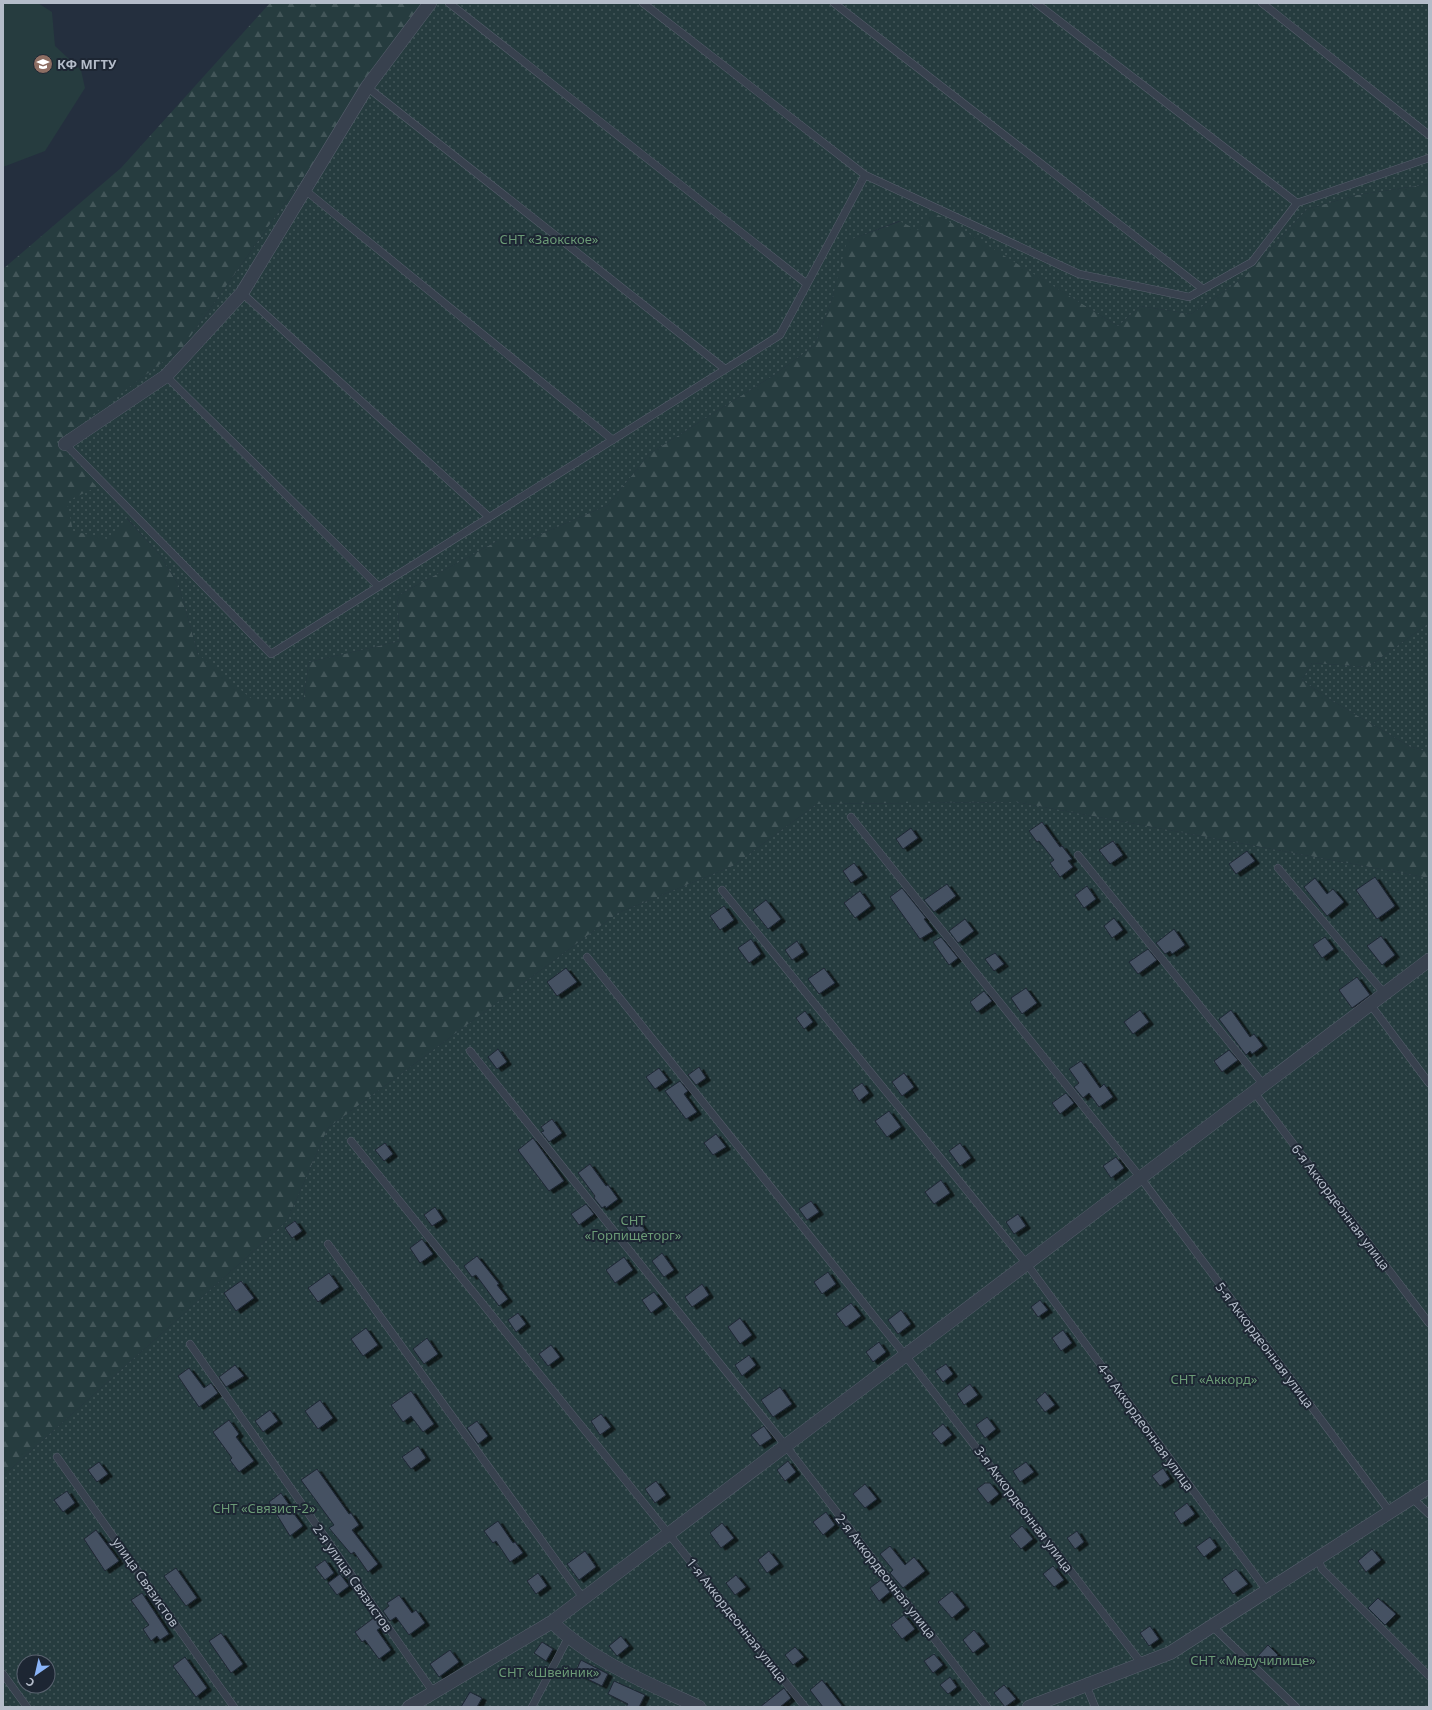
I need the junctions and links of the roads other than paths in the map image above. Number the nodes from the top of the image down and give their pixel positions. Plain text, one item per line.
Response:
1 (430, 3) edge
2 (449, 3) edge
3 (643, 3) edge
4 (834, 3) edge
5 (1036, 3) edge
6 (1262, 3) edge
7 (367, 87) junction
8 (1429, 135) edge
9 (1429, 158) edge
10 (865, 175) junction
11 (304, 190) junction
12 (1297, 203) junction
13 (807, 284) junction
14 (1203, 289) junction
15 (242, 293) junction
16 (725, 369) junction
17 (166, 376) junction
18 (612, 440) junction
19 (65, 444) joint
20 (489, 517) junction
21 (378, 586) junction
22 (851, 817) dead end
23 (1078, 855) dead end
24 (1278, 868) dead end
25 (722, 890) dead end
26 (587, 957) dead end
27 (1429, 960) edge
28 (1384, 993) junction
29 (1370, 1004) junction
30 (470, 1051) dead end
31 (1429, 1083) edge
32 (1258, 1088) junction
33 (351, 1141) dead end
34 (1140, 1177) junction
35 (328, 1244) dead end
36 (1026, 1264) junction
37 (1429, 1323) edge
38 (190, 1344) dead end
39 (905, 1355) junction
40 (785, 1445) junction
41 (57, 1457) dead end
42 (1429, 1487) edge
43 (1412, 1498) junction
44 (1390, 1512) junction
45 (1429, 1514) edge
46 (668, 1533) junction
47 (1318, 1559) junction
48 (1267, 1591) junction
49 (583, 1598) junction
50 (552, 1622) junction
51 (1212, 1626) junction
52 (568, 1638) junction
53 (1142, 1664) junction
54 (3, 1674) edge
55 (1429, 1676) edge
56 (1086, 1685) junction
57 (434, 1693) junction
58 (27, 1707) edge
59 (234, 1707) edge
60 (409, 1707) edge
61 (532, 1707) edge
62 (699, 1707) edge
63 (805, 1707) edge
64 (987, 1707) edge
65 (1029, 1707) edge
66 (1095, 1707) edge
67 (1296, 1707) edge

1 - 7 street
2 - 13 lane
3 - 10 lane
4 - 14 lane
5 - 12 lane
6 - 8 lane
7 - 11 street
7 - 16 lane
9 - 12 lane
10 - 13 lane
10 - 14 lane
11 - 15 street
11 - 18 lane
12 - 14 lane
13 - 16 lane
15 - 17 street
15 - 20 lane
16 - 18 lane
17 - 19 street
17 - 21 lane
18 - 20 lane
19 - 21 lane
20 - 21 lane
22 - 34 lane, 5-я Аккордеонная улица
23 - 32 lane, 6-я Аккордеонная улица
24 - 28 lane
25 - 36 lane, 4-я Аккордеонная улица
26 - 39 lane, 3-я Аккордеонная улица
27 - 28 street
28 - 29 street
29 - 31 lane
29 - 32 street
30 - 40 lane, 2-я Аккордеонная улица
32 - 34 street
32 - 37 lane, 6-я Аккордеонная улица
33 - 46 lane, 1-я Аккордеонная улица
34 - 36 street
34 - 44 lane, 5-я Аккордеонная улица
35 - 49 lane
36 - 39 street
36 - 48 lane, 4-я Аккордеонная улица
38 - 57 lane, 2-я улица Связистов
39 - 40 street
39 - 53 lane, 3-я Аккордеонная улица
40 - 46 street
40 - 64 lane, 2-я Аккордеонная улица
41 - 59 lane, улица Связистов
42 - 43 street
43 - 44 street
43 - 45 lane
44 - 47 street
46 - 49 street
46 - 63 lane, 1-я Аккордеонная улица
47 - 48 street
47 - 55 lane
48 - 51 street
49 - 50 street
50 - 52 street
50 - 57 street
51 - 53 street
51 - 67 lane
52 - 61 lane
52 - 62 street
53 - 56 street
54 - 58 lane
56 - 65 street
56 - 66 lane
57 - 60 street

